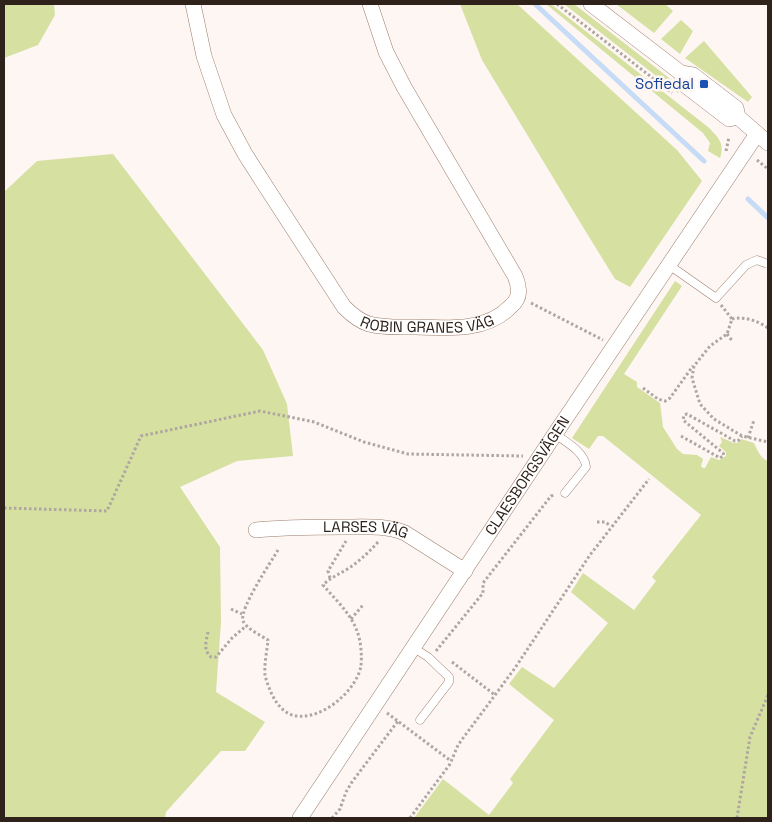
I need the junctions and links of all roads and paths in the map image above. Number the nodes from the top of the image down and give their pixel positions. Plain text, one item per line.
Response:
1 (193, 4) edge
2 (370, 4) edge
3 (557, 4) edge
4 (591, 4) edge
5 (674, 95) dead end
6 (722, 132) dead end
7 (763, 138) edge
8 (732, 140) dead end
9 (759, 162) dead end
10 (768, 169) edge
11 (765, 263) dead end
12 (669, 265) junction
13 (716, 298) junction
14 (530, 302) dead end
15 (732, 319) junction
16 (768, 328) edge
17 (727, 334) junction
18 (606, 342) dead end
19 (733, 342) dead end
20 (694, 366) junction
21 (643, 388) dead end
22 (754, 420) dead end
23 (555, 434) junction
24 (681, 436) dead end
25 (742, 436) junction
26 (748, 438) junction
27 (768, 442) edge
28 (529, 456) dead end
29 (648, 479) dead end
30 (565, 493) joint
31 (4, 508) edge
32 (597, 522) dead end
33 (611, 526) junction
34 (354, 527) junction
35 (392, 528) junction
36 (256, 530) dead end
37 (278, 550) dead end
38 (465, 571) junction
39 (330, 578) junction
40 (363, 605) dead end
41 (231, 609) dead end
42 (242, 614) junction
43 (351, 619) junction
44 (246, 626) junction
45 (208, 632) dead end
46 (414, 648) junction
47 (445, 656) dead end
48 (428, 657) junction
49 (495, 695) junction
50 (768, 695) edge
51 (376, 706) junction
52 (420, 720) dead end
53 (398, 722) junction
54 (451, 761) junction
55 (300, 818) edge
56 (332, 818) edge
57 (410, 818) edge
58 (737, 818) edge

1 - 2 street, ROBIN GRANES VÄG
3 - 5 path
4 - 7 street
6 - 8 path
7 - 12 street, CLAESBORGSVÄGEN
9 - 10 path
11 - 13 lane
12 - 13 lane
12 - 23 street, CLAESBORGSVÄGEN
13 - 15 path
14 - 18 path
15 - 16 path
15 - 17 path
17 - 19 path
17 - 20 path
20 - 21 path
20 - 25 path
22 - 26 path
23 - 30 lane
23 - 38 street, CLAESBORGSVÄGEN
24 - 25 path
25 - 26 path
26 - 27 path
28 - 31 path
29 - 33 path
30 - 48 path
32 - 33 path
33 - 49 path
34 - 35 street, LARSES VÄG
34 - 36 street, LARSES VÄG
34 - 39 path
35 - 38 street, LARSES VÄG
35 - 39 path
37 - 42 path
38 - 46 street, CLAESBORGSVÄGEN
39 - 43 path
40 - 43 path
41 - 42 path
42 - 44 path
43 - 44 path
44 - 45 path
46 - 48 lane
46 - 51 street, CLAESBORGSVÄGEN
47 - 49 path
48 - 52 lane
49 - 54 path
50 - 58 path
51 - 53 path
51 - 55 street, CLAESBORGSVÄGEN
53 - 54 path
53 - 56 path
54 - 57 path

